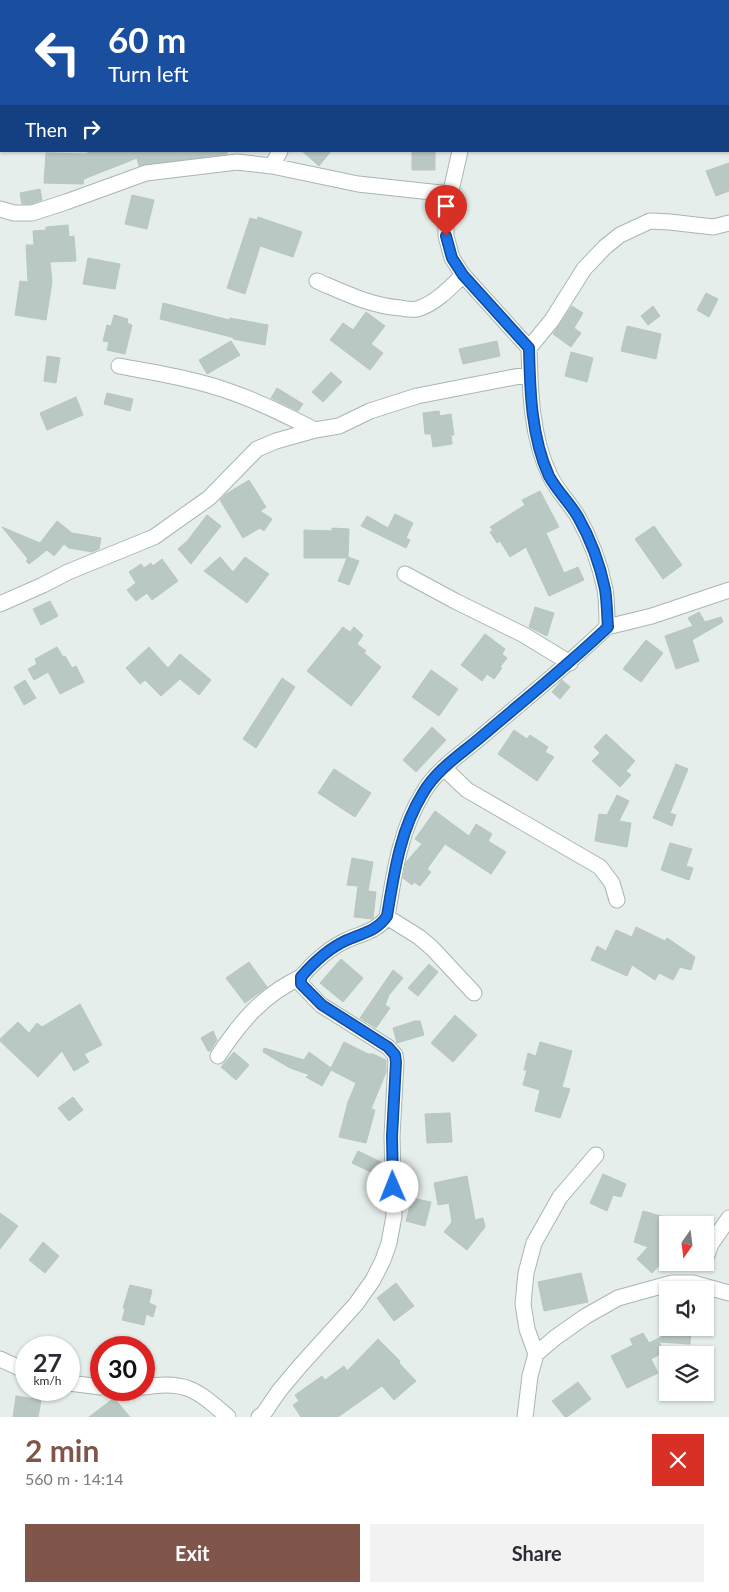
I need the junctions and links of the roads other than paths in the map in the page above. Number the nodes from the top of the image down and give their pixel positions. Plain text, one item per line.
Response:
1 (279, 152) edge
2 (460, 152) edge
3 (272, 166) junction
4 (450, 194) junction
5 (0, 209) edge
6 (729, 223) edge
7 (463, 275) junction
8 (318, 280) dead end
9 (529, 348) junction
10 (119, 366) dead end
11 (530, 374) junction
12 (316, 430) junction
13 (406, 574) dead end
14 (729, 590) edge
15 (0, 604) edge
16 (608, 627) junction
17 (570, 663) junction
18 (444, 768) junction
19 (617, 900) dead end
20 (387, 916) junction
21 (301, 977) junction
22 (474, 993) dead end
23 (218, 1056) dead end
24 (596, 1155) dead end
25 (729, 1218) edge
26 (714, 1240) edge
27 (659, 1286) edge
28 (714, 1289) edge
29 (729, 1293) edge
30 (536, 1354) junction
31 (0, 1359) edge
32 (15, 1366) edge
33 (155, 1386) edge
34 (228, 1417) edge
35 (259, 1417) edge
36 (525, 1417) edge

1 - 3 street
2 - 4 street
3 - 4 street
3 - 5 street
4 - 7 street
6 - 9 street
7 - 8 street
7 - 9 street
9 - 11 street
10 - 12 street
11 - 12 street
11 - 16 street
12 - 15 street
13 - 17 street
14 - 16 street
16 - 17 street
17 - 18 street
18 - 19 street
18 - 20 street
20 - 21 street
20 - 22 street
21 - 23 street
21 - 35 street
24 - 30 street
25 - 26 street
27 - 30 street
28 - 29 street
30 - 36 street
31 - 32 street
33 - 34 street

